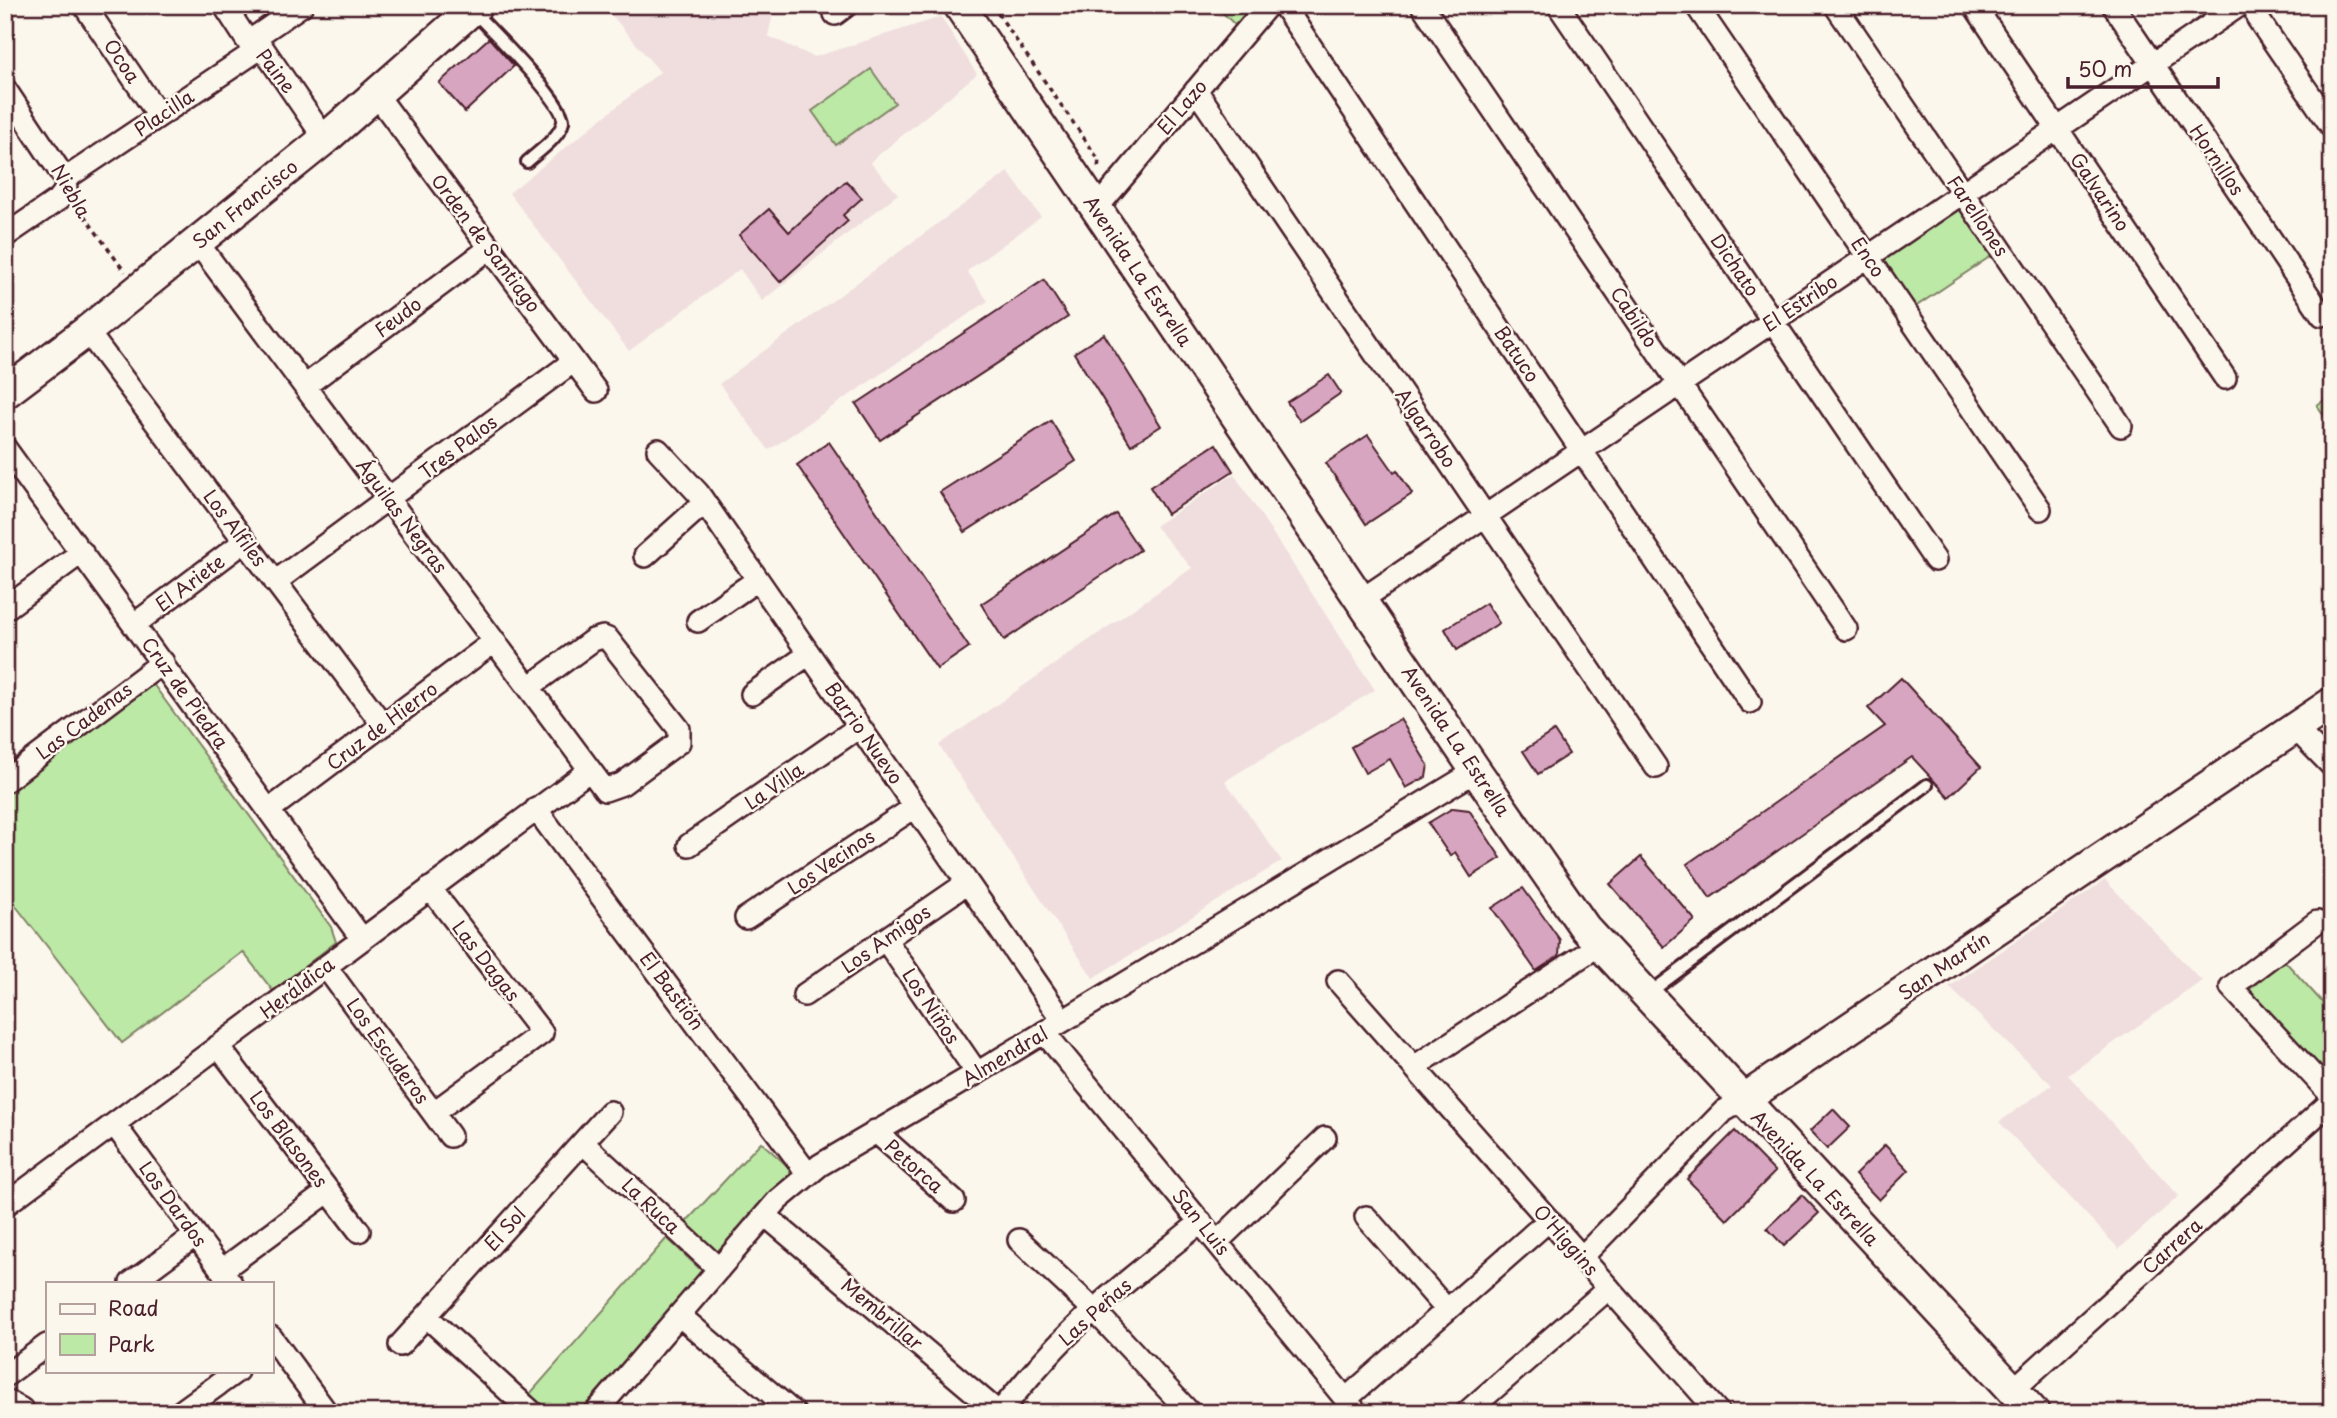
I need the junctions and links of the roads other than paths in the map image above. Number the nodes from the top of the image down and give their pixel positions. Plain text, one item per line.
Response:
1 (85, 5) edge
2 (224, 5) edge
3 (302, 5) edge
4 (959, 5) edge
5 (1268, 5) edge
6 (1283, 5) edge
7 (1422, 5) edge
8 (1558, 5) edge
9 (1696, 5) edge
10 (1835, 5) edge
11 (1974, 5) edge
12 (2113, 5) edge
13 (2239, 5) edge
14 (2254, 5) edge
15 (474, 7) edge
16 (255, 44) junction
17 (2152, 64) junction
18 (5, 89) edge
19 (1196, 90) junction
20 (376, 94) junction
21 (159, 116) junction
22 (2332, 127) edge
23 (2057, 129) junction
24 (325, 139) junction
25 (527, 162) dead end
26 (66, 184) junction
27 (1962, 192) junction
28 (1096, 209) junction
29 (5, 236) edge
30 (197, 242) junction
31 (490, 248) junction
32 (1868, 257) junction
33 (2322, 315) dead end
34 (1773, 321) junction
35 (87, 331) junction
36 (574, 361) junction
37 (2225, 378) dead end
38 (1679, 384) junction
39 (305, 386) junction
40 (596, 391) dead end
41 (5, 393) edge
42 (2121, 426) dead end
43 (5, 447) edge
44 (658, 450) dead end
45 (1582, 450) junction
46 (389, 498) junction
47 (704, 503) junction
48 (2040, 509) dead end
49 (1486, 515) junction
50 (245, 541) junction
51 (82, 552) junction
52 (645, 556) dead end
53 (1935, 560) dead end
54 (757, 580) junction
55 (275, 582) junction
56 (1361, 600) junction
57 (5, 608) edge
58 (698, 621) dead end
59 (135, 624) junction
60 (1846, 629) dead end
61 (495, 642) junction
62 (809, 654) junction
63 (163, 662) junction
64 (529, 687) junction
65 (752, 694) dead end
66 (1750, 702) dead end
67 (2332, 703) edge
68 (383, 725) junction
69 (859, 727) junction
70 (2295, 728) junction
71 (1657, 766) dead end
72 (2332, 766) edge
73 (590, 770) junction
74 (1476, 771) junction
75 (5, 780) edge
76 (1927, 785) dead end
77 (915, 807) junction
78 (536, 809) junction
79 (270, 810) junction
80 (689, 845) dead end
81 (967, 883) junction
82 (430, 888) junction
83 (747, 918) dead end
84 (2317, 922) dead end
85 (362, 939) junction
86 (885, 939) junction
87 (1599, 945) junction
88 (326, 967) junction
89 (1338, 981) dead end
90 (804, 995) dead end
91 (1646, 996) junction
92 (1063, 1021) junction
93 (1044, 1032) junction
94 (219, 1046) junction
95 (1414, 1067) junction
96 (977, 1073) junction
97 (2332, 1098) edge
98 (1743, 1100) junction
99 (610, 1112) dead end
100 (433, 1113) junction
101 (114, 1124) junction
102 (875, 1131) junction
103 (450, 1136) dead end
104 (1325, 1138) dead end
105 (583, 1143) junction
106 (808, 1174) junction
107 (329, 1191) junction
108 (9, 1194) edge
109 (954, 1201) dead end
110 (765, 1215) junction
111 (1366, 1217) dead end
112 (1549, 1220) junction
113 (1201, 1222) junction
114 (359, 1231) dead end
115 (196, 1235) junction
116 (1019, 1240) dead end
117 (1217, 1242) junction
118 (1582, 1257) junction
119 (719, 1269) junction
120 (227, 1277) edge
121 (132, 1282) edge
122 (1609, 1288) junction
123 (1094, 1310) junction
124 (1447, 1310) junction
125 (679, 1315) junction
126 (426, 1317) junction
127 (273, 1342) edge
128 (400, 1345) dead end
129 (46, 1346) edge
130 (236, 1372) edge
131 (5, 1376) edge
132 (2012, 1390) junction
133 (5, 1405) edge
134 (1352, 1406) edge
135 (19, 1413) edge
136 (180, 1413) edge
137 (327, 1413) edge
138 (533, 1413) edge
139 (595, 1413) edge
140 (794, 1413) edge
141 (999, 1413) edge
142 (1190, 1413) edge
143 (1466, 1413) edge
144 (1718, 1413) edge
145 (2034, 1413) edge

1 - 21 street, Ocoa
2 - 16 street, Paine
3 - 16 street, Placilla
4 - 28 main road, Avenida La Estrella
5 - 19 street, El Lazo
6 - 45 street, Batuco
7 - 38 street, Cabildo
8 - 34 street, Dichato
9 - 32 street, Enco
10 - 27 street, Farellones
11 - 23 street, Galvarino
12 - 17 street, Hornillos
13 - 17 street, El Estribo
14 - 22 street
15 - 20 main road, San Francisco
15 - 25 lane
16 - 21 street, Placilla
16 - 24 street, Paine
17 - 23 street, El Estribo
17 - 33 street, Hornillos
18 - 26 street, Niebla
19 - 28 street, El Lazo
19 - 49 street, Algarrobo
20 - 24 main road, San Francisco
20 - 31 street, Orden de Santiago
21 - 26 street, Placilla
23 - 27 street, El Estribo
23 - 37 street, Galvarino
24 - 30 main road, San Francisco
26 - 29 street, Placilla
27 - 32 street, El Estribo
27 - 42 street, Farellones
28 - 56 main road, Avenida La Estrella
30 - 35 main road, San Francisco
30 - 39 street, Águilas Negras
31 - 36 street, Orden de Santiago
31 - 39 street, Feudo
32 - 34 street, El Estribo
32 - 48 street, Enco
34 - 38 street, El Estribo
34 - 53 street, Dichato
35 - 41 main road, San Francisco
35 - 50 street, Los Alfiles
36 - 40 street, Orden de Santiago
36 - 46 street, Tres Palos
38 - 45 street, El Estribo
38 - 60 street, Cabildo
39 - 46 street, Águilas Negras
43 - 51 street, Cruz de Piedra
44 - 47 street, Barrio Nuevo
45 - 49 street, El Estribo
45 - 66 street, Batuco
46 - 55 street, Tres Palos
46 - 61 street, Águilas Negras
47 - 52 street
47 - 54 street, Barrio Nuevo
49 - 56 street, El Estribo
49 - 71 street, Algarrobo
50 - 55 street, Los Alfiles
50 - 59 street, El Ariete
51 - 57 street
51 - 59 street, Cruz de Piedra
54 - 58 street
54 - 62 street, Barrio Nuevo
55 - 68 street, Los Alfiles
56 - 74 main road, Avenida La Estrella
59 - 63 street, Cruz de Piedra
61 - 64 street, Águilas Negras
61 - 68 street, Cruz de Hierro
62 - 65 street
62 - 69 street, Barrio Nuevo
63 - 75 street, Las Cadenas
63 - 79 street, Cruz de Piedra
64 - 73 street, Águilas Negras
64 - 73 street, Águilas Negras
67 - 70 main road, San Martín
68 - 79 street, Cruz de Hierro
69 - 77 street, Barrio Nuevo
69 - 80 street, La Villa
70 - 72 street
70 - 98 main road, San Martín
73 - 78 street, Heráldica
74 - 87 main road, Avenida La Estrella
74 - 92 street, Almendral
76 - 91 lane
77 - 81 street, Barrio Nuevo
77 - 83 street, Los Vecinos
78 - 82 street, Heráldica
78 - 106 street, El Bastión
79 - 85 street, Cruz de Piedra
81 - 86 street, Los Amigos
81 - 92 street, Barrio Nuevo
82 - 85 street, Heráldica
82 - 100 street, Las Dagas
84 - 97 street, Carrera
85 - 88 street, Heráldica
86 - 90 street, Los Amigos
86 - 96 street, Los Niños
87 - 91 main road, Avenida La Estrella
87 - 95 street
88 - 94 street, Heráldica
88 - 100 street, Los Escuderos
89 - 95 street, O'Higgins
91 - 98 main road, Avenida La Estrella
92 - 93 street, Almendral
93 - 96 street, Almendral
93 - 113 street, San Luis
94 - 101 street, Heráldica
94 - 107 street, Los Blasones
95 - 112 street, O'Higgins
96 - 102 street, Almendral
97 - 132 street, Carrera
98 - 118 street, San Martín
98 - 132 main road, Avenida La Estrella
99 - 105 street, El Sol
100 - 103 street, Los Escuderos
101 - 108 street, Heráldica
101 - 115 street, Los Dardos
102 - 106 street, Almendral
102 - 109 street, Petorca
104 - 117 street
105 - 119 street, La Ruca
105 - 126 street, El Sol
106 - 110 street, Almendral
107 - 114 street, Los Blasones
107 - 120 street
110 - 119 street, Almendral
110 - 141 street, Membrillar
111 - 124 street
112 - 118 street, O'Higgins
112 - 124 street
113 - 117 street, San Luis
113 - 123 street, Las Peñas
115 - 120 street, Los Dardos
115 - 121 street
116 - 123 street
117 - 134 street, San Luis
118 - 122 street, O'Higgins
119 - 125 street, Almendral
122 - 143 street
122 - 144 street, O'Higgins
123 - 141 street, Las Peñas
123 - 142 street
124 - 134 street
125 - 139 street, Almendral
125 - 140 street
126 - 128 street, El Sol
126 - 138 street
127 - 137 street
129 - 131 street
130 - 136 street
132 - 145 main road, Avenida La Estrella
133 - 135 main road

